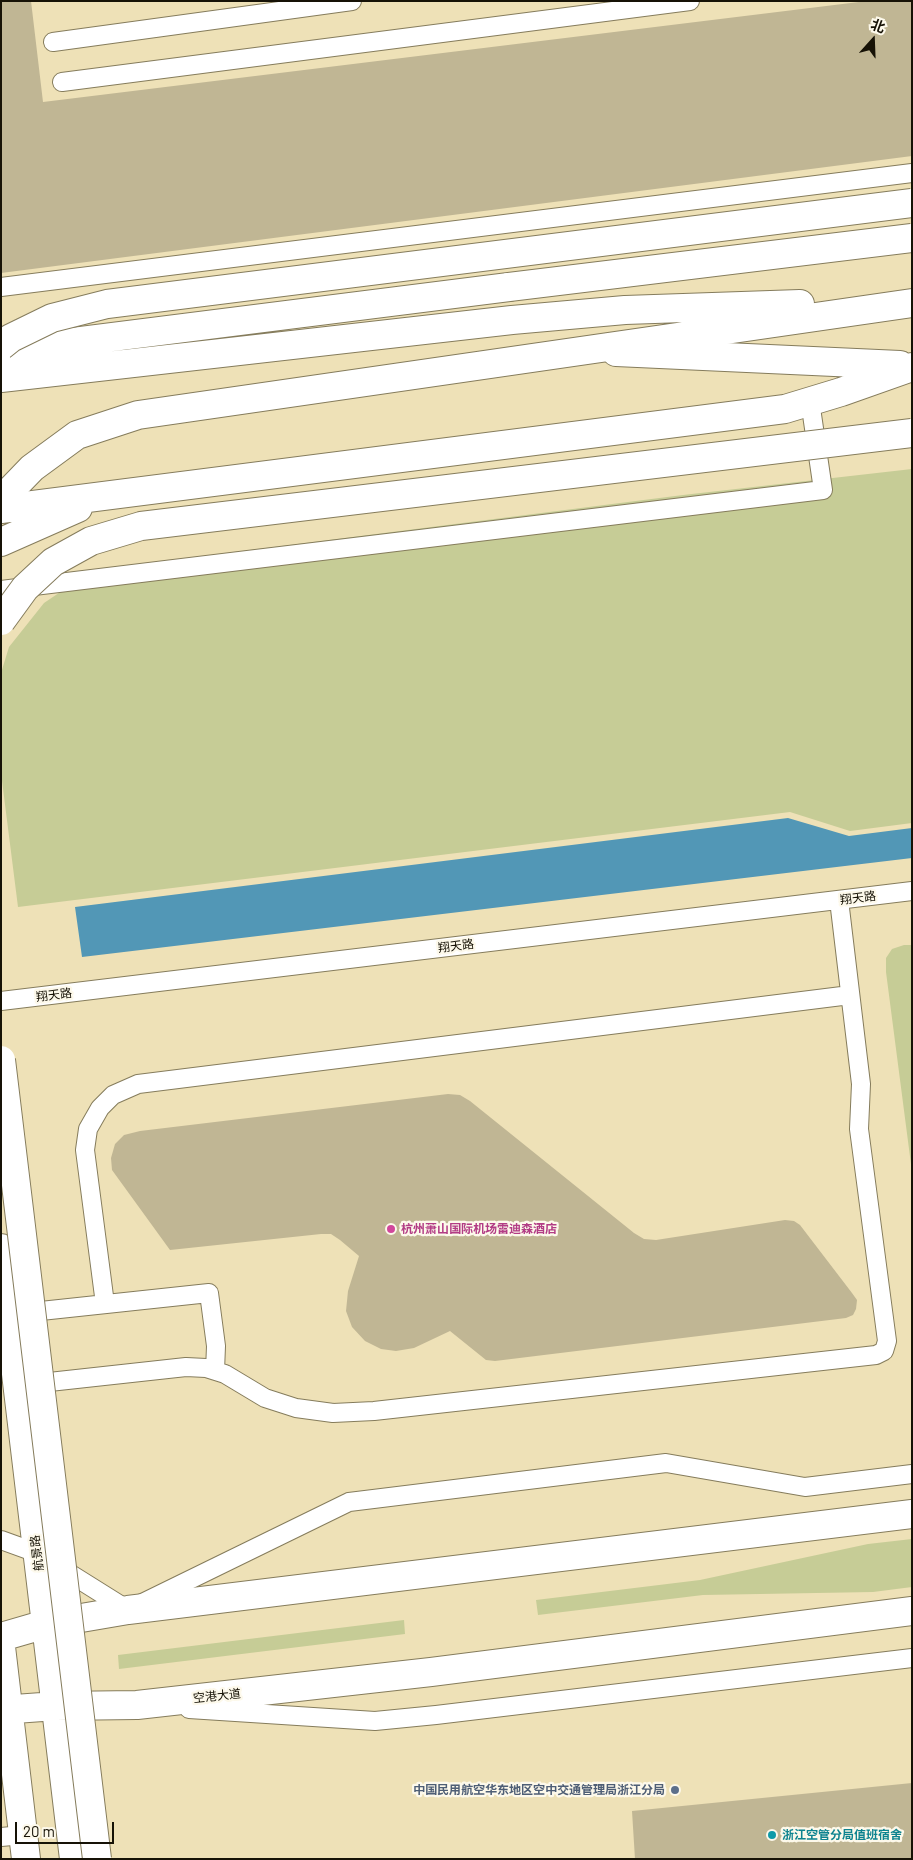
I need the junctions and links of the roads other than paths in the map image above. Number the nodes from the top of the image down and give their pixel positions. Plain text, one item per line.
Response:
1 (352, 1) edge
2 (690, 1) edge
3 (53, 42) dead end
4 (62, 82) dead end
5 (912, 172) edge
6 (912, 203) edge
7 (912, 238) edge
8 (1, 287) edge
9 (912, 302) edge
10 (1, 346) edge
11 (1, 351) edge
12 (587, 351) junction
13 (912, 366) edge
14 (1, 378) edge
15 (810, 401) junction
16 (912, 433) edge
17 (114, 494) junction
18 (1, 500) edge
19 (1, 509) edge
20 (1, 542) edge
21 (1, 590) edge
22 (1, 621) edge
23 (911, 891) edge
24 (838, 900) junction
25 (850, 995) junction
26 (1, 1001) edge
27 (1, 1060) edge
28 (1, 1248) edge
29 (104, 1304) junction
30 (9, 1315) junction
31 (215, 1371) junction
32 (18, 1386) junction
33 (912, 1474) edge
34 (912, 1514) edge
35 (1, 1540) edge
36 (37, 1553) junction
37 (128, 1610) junction
38 (912, 1611) edge
39 (46, 1624) junction
40 (1, 1637) edge
41 (1, 1647) edge
42 (912, 1658) edge
43 (136, 1705) junction
44 (56, 1706) junction
45 (5, 1710) edge
46 (17, 1844) edge
47 (74, 1859) edge
48 (97, 1859) edge

1 - 3 lane
2 - 4 lane
5 - 8 lane
6 - 10 main road, bridge
7 - 11 main road, bridge
9 - 12 main road
9 - 14 main road
12 - 13 main road
12 - 18 main road
13 - 15 main road
15 - 17 main road
15 - 21 lane
16 - 22 main road, bridge
17 - 19 main road
17 - 20 main road
23 - 24 lane, 翔天路
24 - 25 lane
24 - 26 lane, 翔天路
25 - 29 lane
25 - 31 lane
27 - 48 main road, bridge
28 - 30 main road, 航景路
29 - 30 lane
29 - 31 lane
30 - 32 main road, 航景路
31 - 32 lane
32 - 36 main road, 航景路
33 - 37 lane
34 - 37 main road
35 - 36 lane
36 - 37 lane
36 - 39 main road, 航景路
37 - 39 main road
38 - 43 main road, 空港大道
39 - 40 main road
39 - 44 main road, 航景路
41 - 45 main road
42 - 43 lane
43 - 44 main road, 空港大道
44 - 45 main road, 空港大道
44 - 47 main road, 航景路
45 - 46 main road

